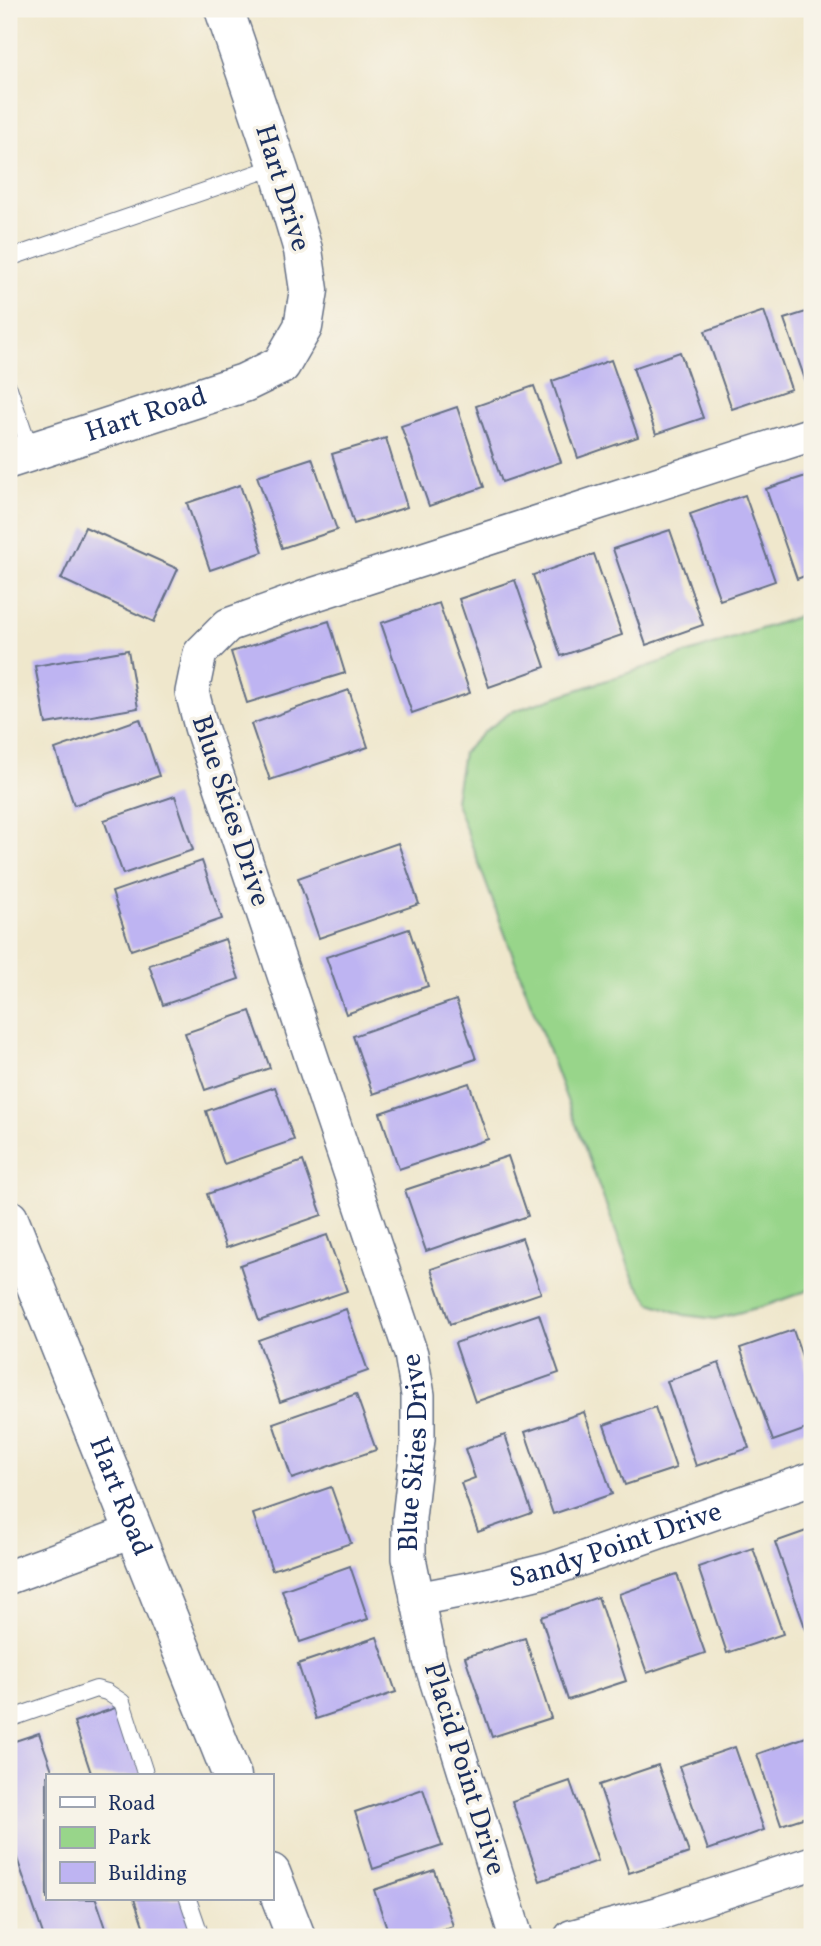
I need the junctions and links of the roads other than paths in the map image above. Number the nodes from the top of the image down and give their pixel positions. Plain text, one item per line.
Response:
1 (224, 9) edge
2 (278, 166) junction
3 (9, 258) edge
4 (281, 365) joint
5 (9, 388) edge
6 (812, 434) edge
7 (20, 456) edge
8 (9, 1219) edge
9 (812, 1479) edge
10 (134, 1531) junction
11 (9, 1577) edge
12 (417, 1599) junction
13 (9, 1719) edge
14 (145, 1774) edge
15 (231, 1774) edge
16 (812, 1863) edge
17 (273, 1878) edge
18 (188, 1900) edge
19 (201, 1937) edge
20 (296, 1937) edge
21 (516, 1937) edge
22 (571, 1937) edge

1 - 2 street, Hart Drive
2 - 3 lane
2 - 4 street, Hart Drive
4 - 7 street, Hart Road
5 - 7 lane
6 - 12 street, Blue Skies Drive
8 - 10 street, Hart Road
9 - 12 street, Sandy Point Drive
10 - 11 street
10 - 15 street, Hart Road
12 - 21 street, Placid Point Drive
13 - 14 lane
16 - 22 street
17 - 20 street
18 - 19 lane

